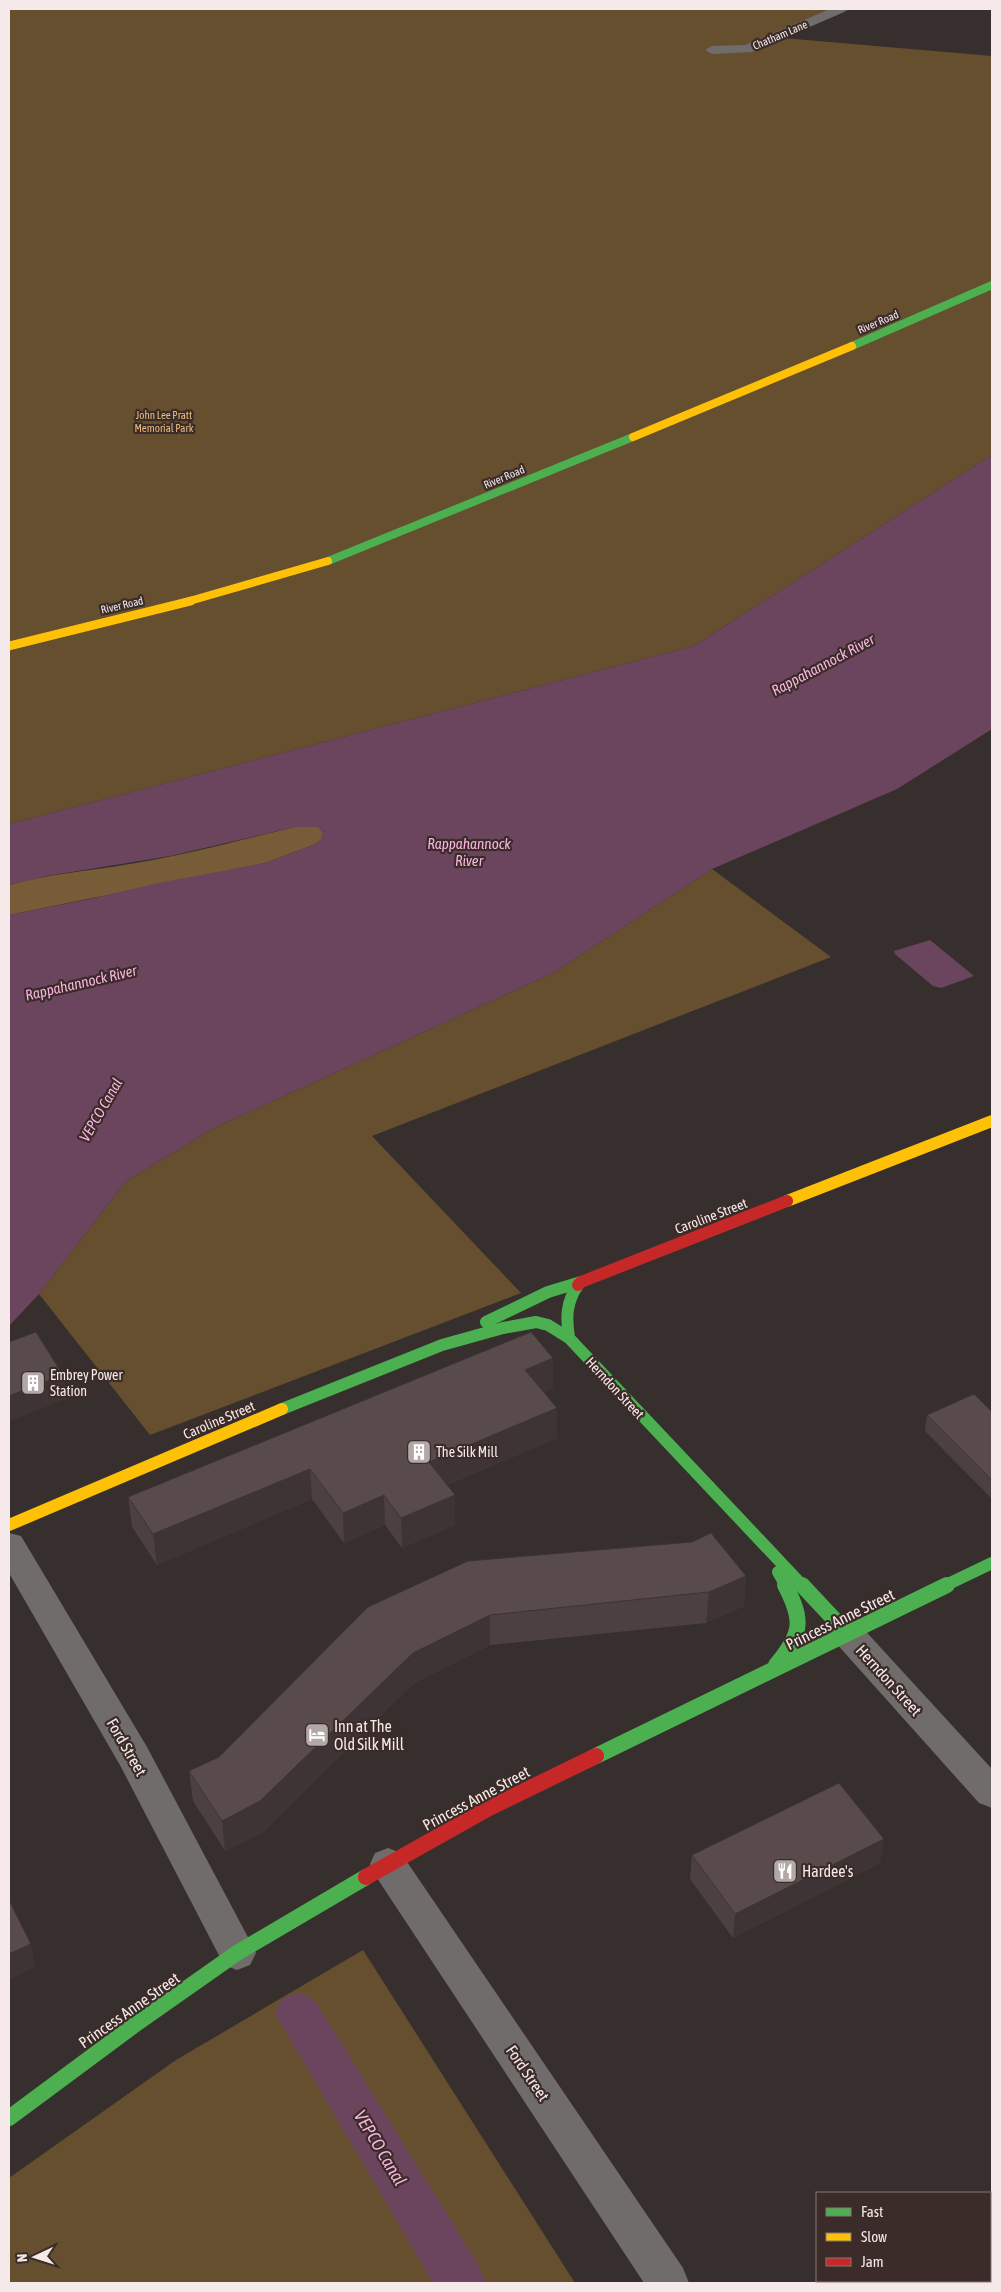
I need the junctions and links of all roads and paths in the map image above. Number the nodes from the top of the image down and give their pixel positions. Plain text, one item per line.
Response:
1 (840, 9) edge
2 (712, 50) dead end
3 (992, 285) edge
4 (9, 646) edge
5 (992, 1121) edge
6 (581, 1282) junction
7 (569, 1338) junction
8 (442, 1345) junction
9 (9, 1525) edge
10 (9, 1545) edge
11 (764, 1546) junction
12 (992, 1563) edge
13 (847, 1633) junction
14 (771, 1670) junction
15 (992, 1793) edge
16 (388, 1864) junction
17 (237, 1954) junction
18 (9, 2118) edge
19 (668, 2283) edge

1 - 2 street, Chatham Lane
3 - 4 street, River Road
5 - 6 street, Caroline Street
6 - 7 street
6 - 8 street, Caroline Street
7 - 8 street, Caroline Street
7 - 11 street, Herndon Street
8 - 9 street, Caroline Street
10 - 17 street, Ford Street
11 - 13 street, Herndon Street
11 - 14 street, Herndon Street
12 - 13 street, Princess Anne Street
13 - 14 street, Princess Anne Street
13 - 15 street, Herndon Street
14 - 16 street, Princess Anne Street
16 - 17 street, Princess Anne Street
16 - 19 street, Ford Street
17 - 18 street, Princess Anne Street

